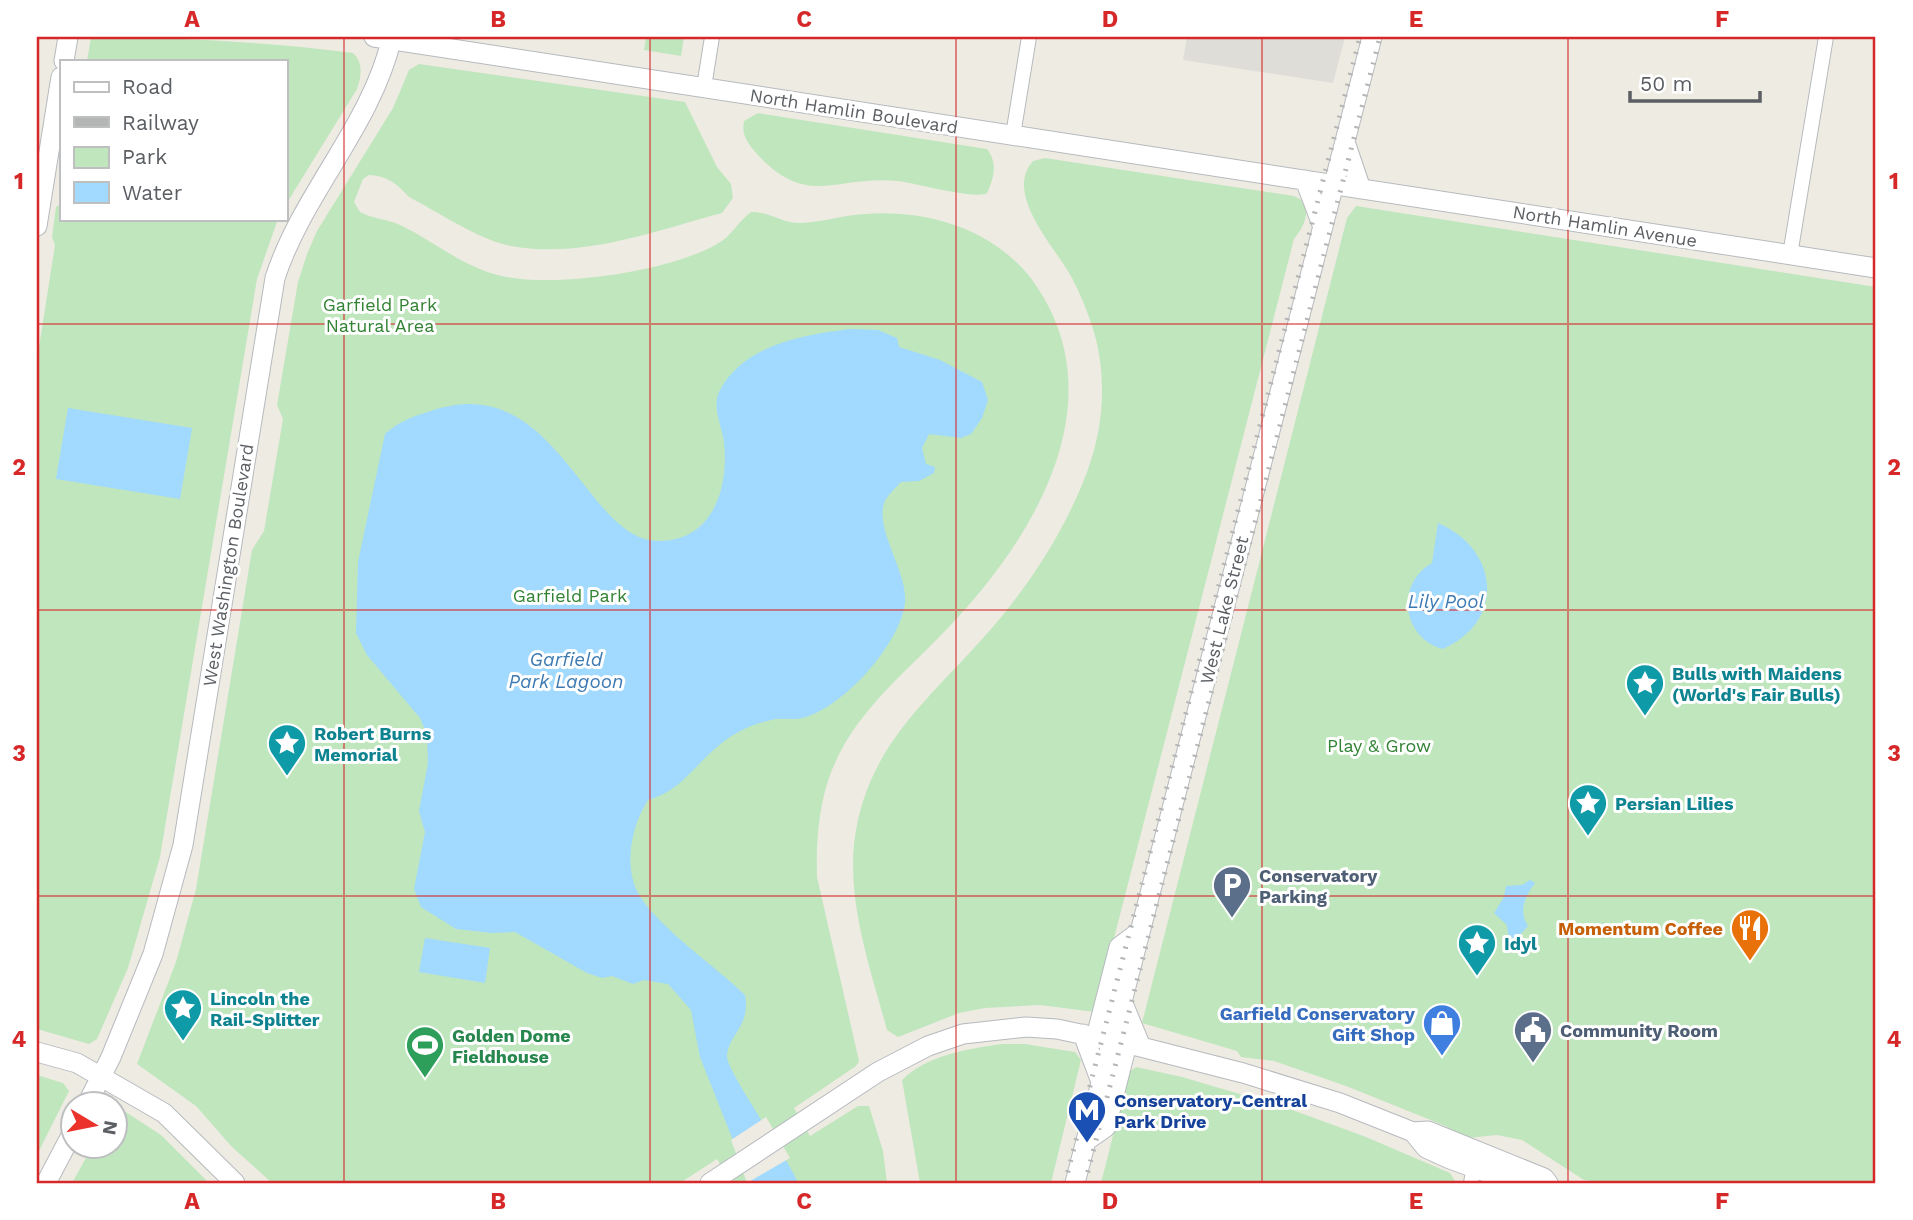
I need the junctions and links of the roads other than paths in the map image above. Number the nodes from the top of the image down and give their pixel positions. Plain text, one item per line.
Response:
1 (68, 37) edge
2 (712, 37) edge
3 (1029, 37) edge
4 (1372, 37) edge
5 (1826, 37) edge
6 (386, 38) edge
7 (64, 60) edge
8 (60, 83) edge
9 (704, 88) junction
10 (1013, 135) junction
11 (1345, 142) junction
12 (1305, 180) junction
13 (1347, 187) junction
14 (37, 226) edge
15 (1323, 227) junction
16 (1790, 255) junction
17 (1876, 268) edge
18 (1300, 313) junction
19 (1140, 931) junction
20 (1122, 1001) junction
21 (1112, 1040) junction
22 (37, 1052) edge
23 (102, 1077) junction
24 (1101, 1082) junction
25 (95, 1090) edge
26 (1086, 1141) junction
27 (60, 1156) edge
28 (1474, 1168) edge
29 (718, 1178) edge
30 (1078, 1180) edge
31 (46, 1183) edge
32 (235, 1183) edge
33 (1516, 1183) edge
34 (1548, 1183) edge

1 - 7 street
2 - 9 street
3 - 10 street
4 - 11 street, West Lake Street
5 - 16 street
6 - 9 street, North Hamlin Boulevard
6 - 23 street, West Washington Boulevard
8 - 14 street
9 - 10 street, North Hamlin Boulevard
10 - 12 street, North Hamlin Boulevard
11 - 13 street, West Lake Street
11 - 13 street
12 - 13 street, North Hamlin Boulevard
12 - 15 street
13 - 15 street, West Lake Street
13 - 16 street, North Hamlin Avenue
13 - 18 street
15 - 18 street, West Lake Street
16 - 17 street, North Hamlin Avenue
18 - 19 street, West Lake Street
19 - 20 street, West Lake Street
19 - 21 street
20 - 21 street, West Lake Street
20 - 21 street
21 - 24 street
21 - 24 street, West Lake Street
21 - 26 street
21 - 28 street
21 - 29 street
22 - 23 street
23 - 25 street, West Washington Boulevard
23 - 32 street
24 - 26 street, West Lake Street
26 - 30 street, West Lake Street
27 - 31 street
28 - 33 street
28 - 34 street

